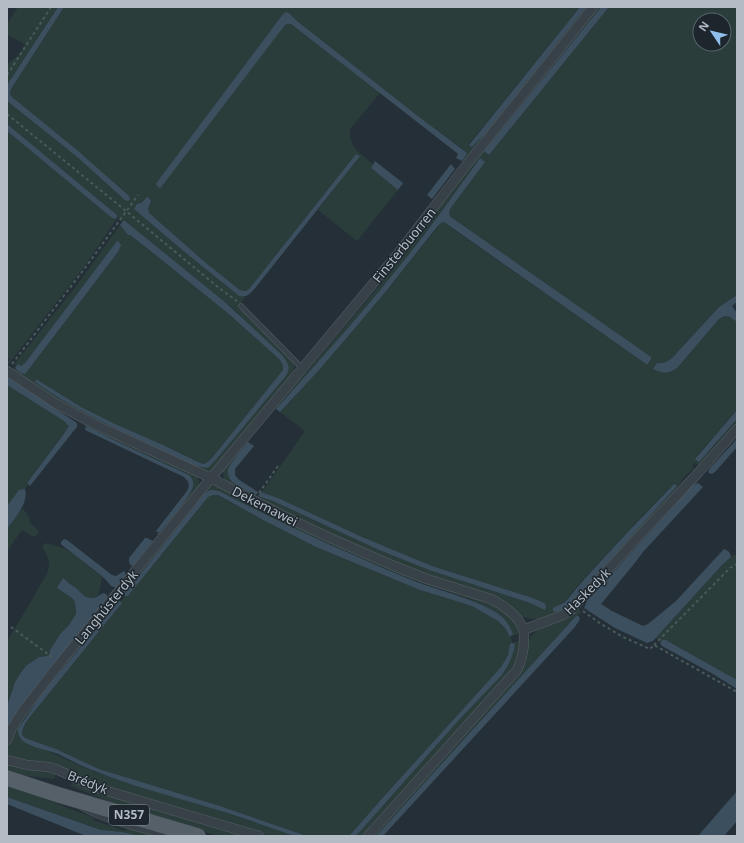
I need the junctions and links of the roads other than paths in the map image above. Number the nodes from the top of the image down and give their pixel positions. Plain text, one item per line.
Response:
1 (593, 7) edge
2 (241, 306) road end
3 (302, 368) junction
4 (7, 371) edge
5 (737, 429) edge
6 (211, 478) junction
7 (524, 630) junction
8 (7, 740) edge
9 (7, 760) edge
10 (7, 778) edge
11 (59, 795) junction
12 (163, 836) edge
13 (198, 836) edge
14 (259, 836) edge
15 (368, 836) edge

1 - 3 street, Finsterbuorren
2 - 3 lane
3 - 6 street, Finsterbuorren
4 - 6 street, Dekemawei
5 - 7 street, Haskedyk
6 - 7 street, Dekemawei
6 - 8 street, Langhústerdyk
7 - 15 street
9 - 14 street, Brédyk
10 - 11 main road, Brédyk / N357
11 - 12 lane, Brédyk
11 - 13 main road, Brédyk / N357

